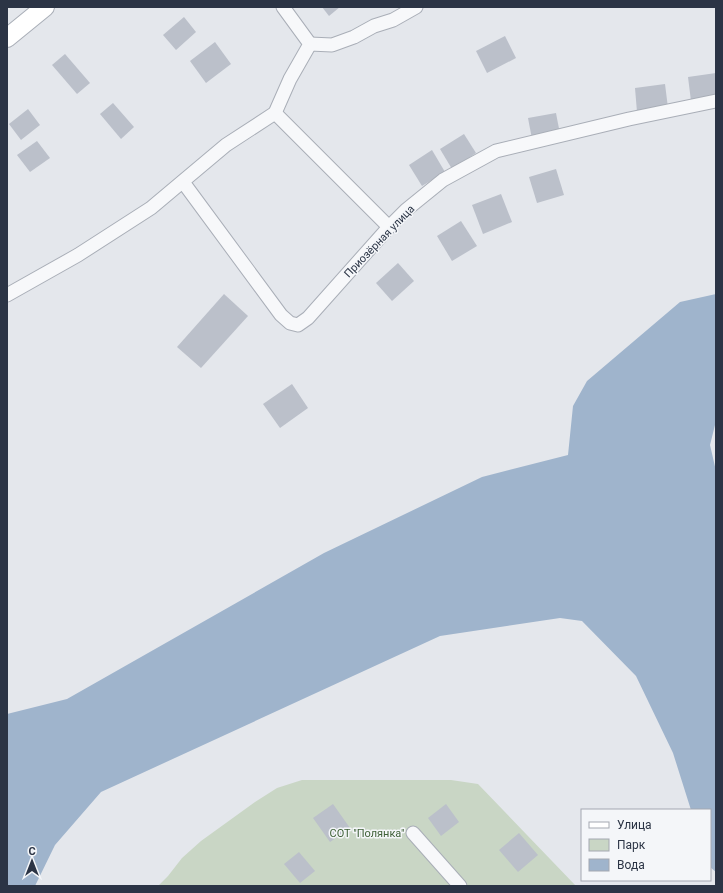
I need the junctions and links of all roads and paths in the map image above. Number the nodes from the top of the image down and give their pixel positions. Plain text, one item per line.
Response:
1 (45, 7) edge
2 (283, 7) edge
3 (416, 7) edge
4 (7, 38) edge
5 (310, 44) junction
6 (716, 101) edge
7 (275, 113) junction
8 (183, 182) junction
9 (389, 227) junction
10 (7, 295) edge
11 (413, 833) dead end
12 (460, 886) edge

1 - 4 main road
2 - 5 street
3 - 5 street
5 - 7 street
6 - 9 street, Приозёрная улица
7 - 8 street
7 - 9 street
8 - 9 street, Приозёрная улица
8 - 10 street
11 - 12 street

